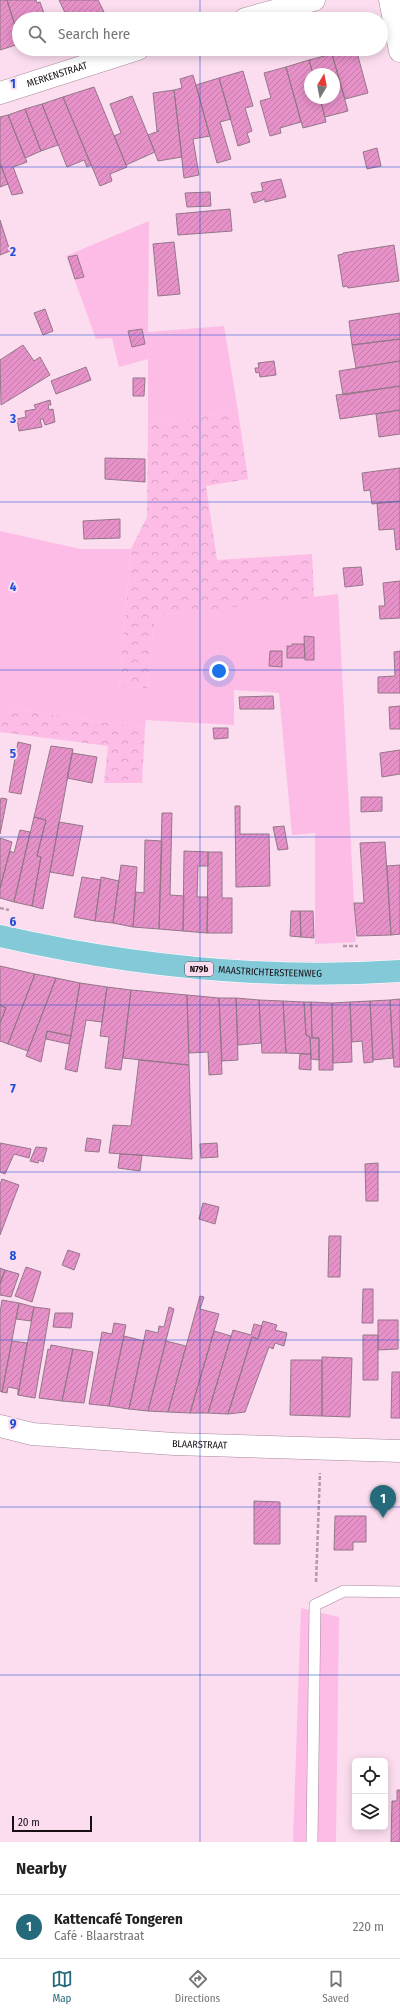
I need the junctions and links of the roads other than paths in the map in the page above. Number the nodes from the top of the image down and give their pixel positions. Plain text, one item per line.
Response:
1 (314, 0) edge
2 (390, 0) edge
3 (270, 12) edge
4 (400, 51) edge
5 (116, 56) edge
6 (0, 93) edge
7 (0, 936) edge
8 (400, 971) edge
9 (0, 1426) edge
10 (400, 1451) edge
11 (400, 1592) edge
12 (312, 1842) edge

1 - 3 street
2 - 4 street
5 - 6 street, MERKENSTRAAT
7 - 8 main road, MAASTRICHTERSTEENWEG / N79b
9 - 10 street, BLAARSTRAAT
11 - 12 lane

